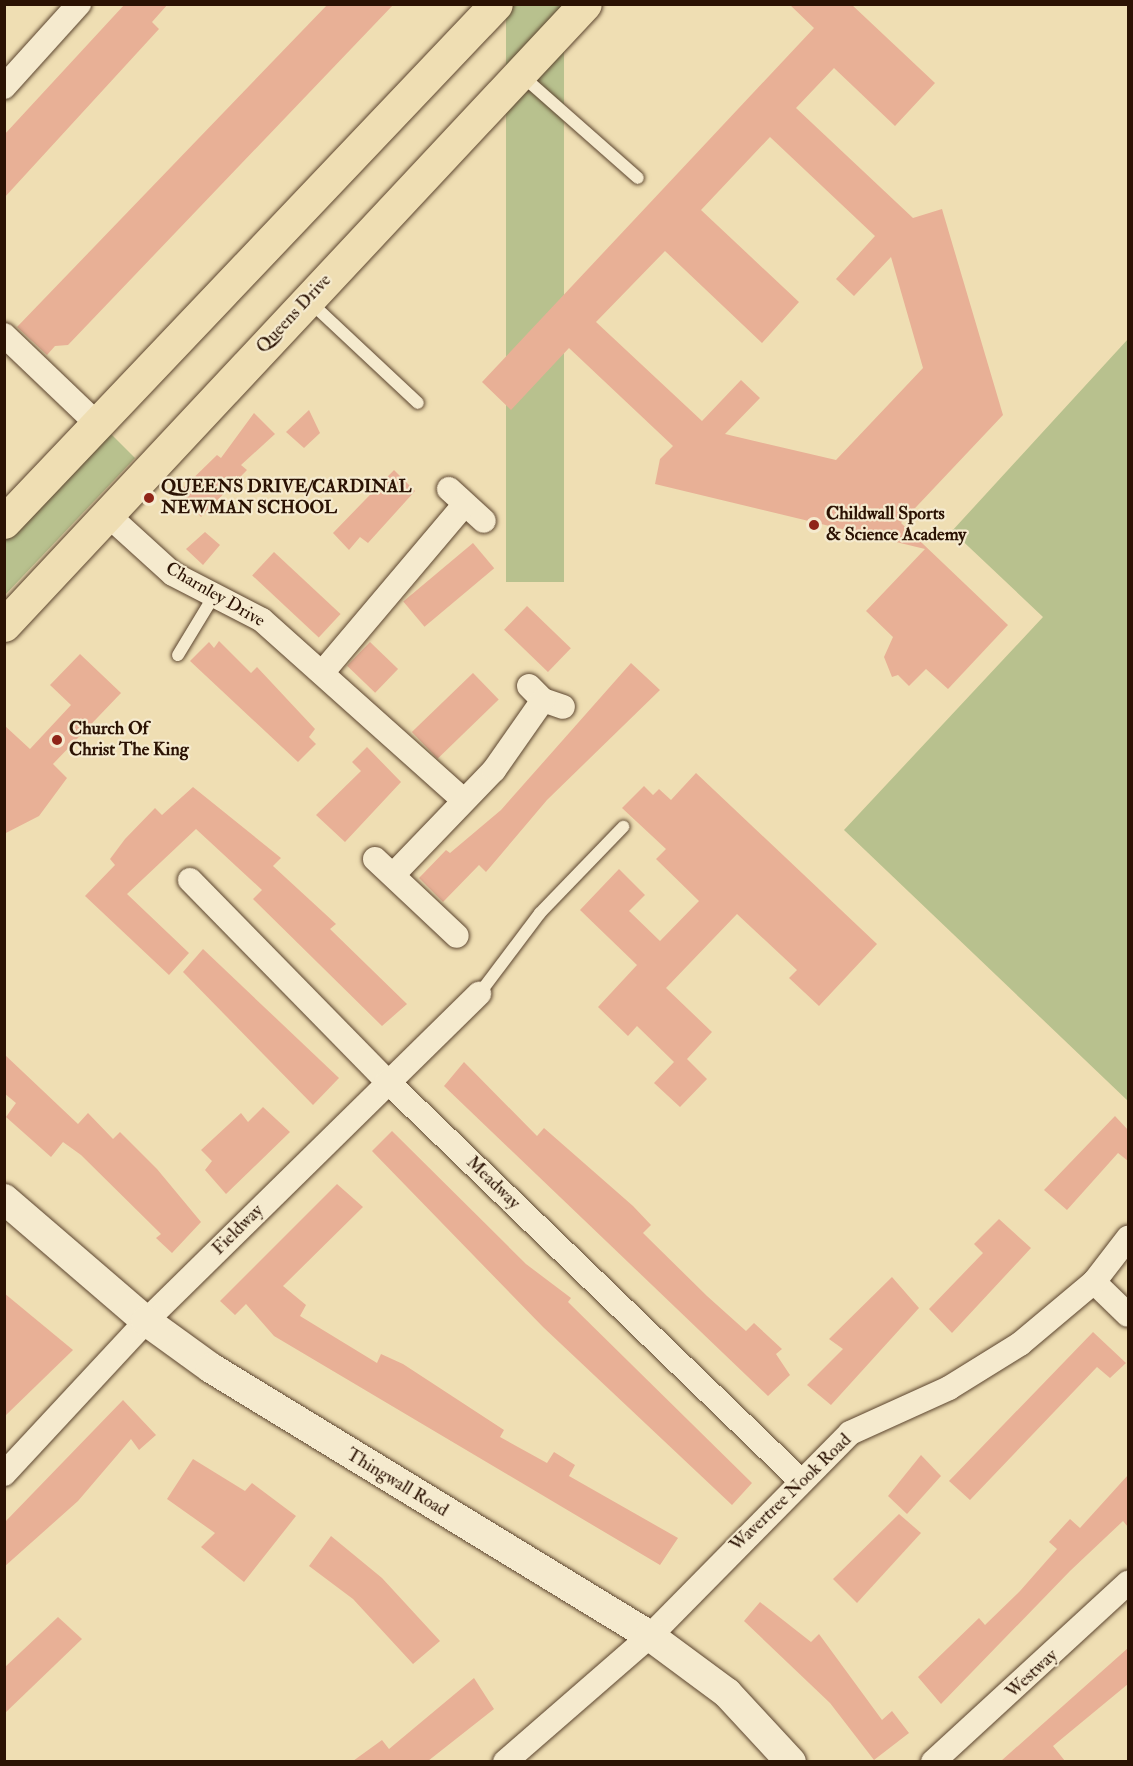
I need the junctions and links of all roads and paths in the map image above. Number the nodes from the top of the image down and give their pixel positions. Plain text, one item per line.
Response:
1 (79, 4) edge
2 (496, 4) edge
3 (585, 4) edge
4 (519, 72) junction
5 (4, 87) edge
6 (638, 178) dead end
7 (308, 300) junction
8 (4, 335) edge
9 (418, 403) dead end
10 (97, 424) junction
11 (109, 516) junction
12 (484, 521) dead end
13 (4, 522) edge
14 (215, 594) junction
15 (4, 625) edge
16 (178, 655) dead end
17 (322, 673) junction
18 (545, 698) dead end
19 (462, 799) junction
20 (623, 827) dead end
21 (190, 880) dead end
22 (457, 936) dead end
23 (479, 994) joint
24 (387, 1081) junction
25 (4, 1199) edge
26 (1128, 1238) edge
27 (1094, 1282) junction
28 (1128, 1315) edge
29 (146, 1321) junction
30 (4, 1474) edge
31 (801, 1481) junction
32 (1128, 1583) edge
33 (650, 1636) junction
34 (505, 1761) edge
35 (791, 1761) edge
36 (933, 1761) edge

1 - 5 street
2 - 10 highway
3 - 4 highway, Queens Drive
4 - 6 lane
4 - 7 highway, Queens Drive
7 - 9 lane
7 - 11 highway, Queens Drive
8 - 10 street
10 - 13 highway
11 - 14 street, Charnley Drive
11 - 15 highway, Queens Drive
12 - 17 street
14 - 16 lane
14 - 17 street, Charnley Drive
17 - 19 street, Charnley Drive
18 - 19 street
19 - 22 street
20 - 23 lane
21 - 24 street, Meadway
23 - 24 street, Fieldway
24 - 29 street, Fieldway
24 - 31 street, Meadway
25 - 29 street, Thingwall Road
26 - 27 street, Wavertree Nook Road
27 - 28 street
27 - 31 street, Wavertree Nook Road
29 - 30 street, Fieldway
29 - 33 street, Thingwall Road
31 - 33 street, Wavertree Nook Road
32 - 36 street, Westway
33 - 34 street, Wavertree Nook Road
33 - 35 street, Thingwall Road

